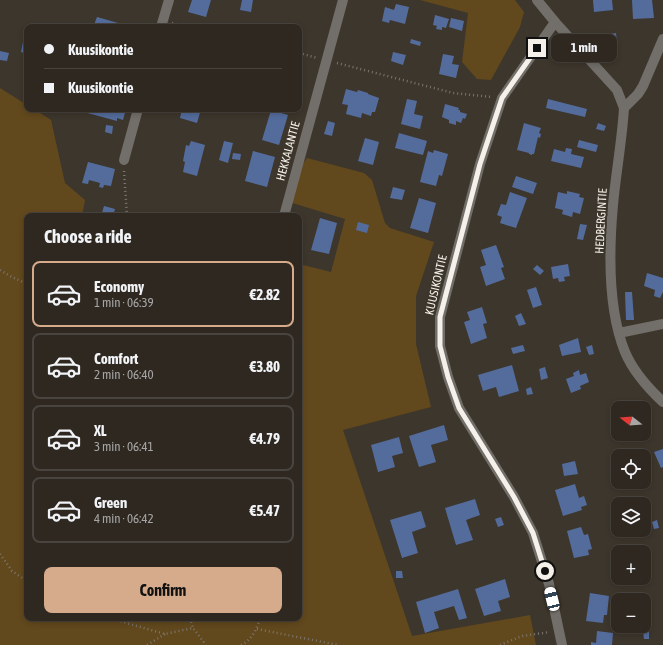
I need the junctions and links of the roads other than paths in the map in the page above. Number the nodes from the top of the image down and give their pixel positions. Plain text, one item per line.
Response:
1 (169, 0) edge
2 (343, 0) edge
3 (537, 0) edge
4 (555, 22) junction
5 (162, 24) edge
6 (663, 39) edge
7 (624, 108) junction
8 (137, 112) edge
9 (124, 160) road end
10 (285, 213) edge
11 (663, 324) edge
12 (619, 333) junction
13 (663, 402) edge
14 (562, 645) edge

1 - 5 street
2 - 10 street, HEKKALANTIE
3 - 4 street
4 - 7 street
4 - 14 street, KUUSIKONTIE
6 - 7 street
7 - 12 street, HEDBERGINTIE
8 - 9 street
11 - 12 street
12 - 13 street, HEDBERGINTIE

